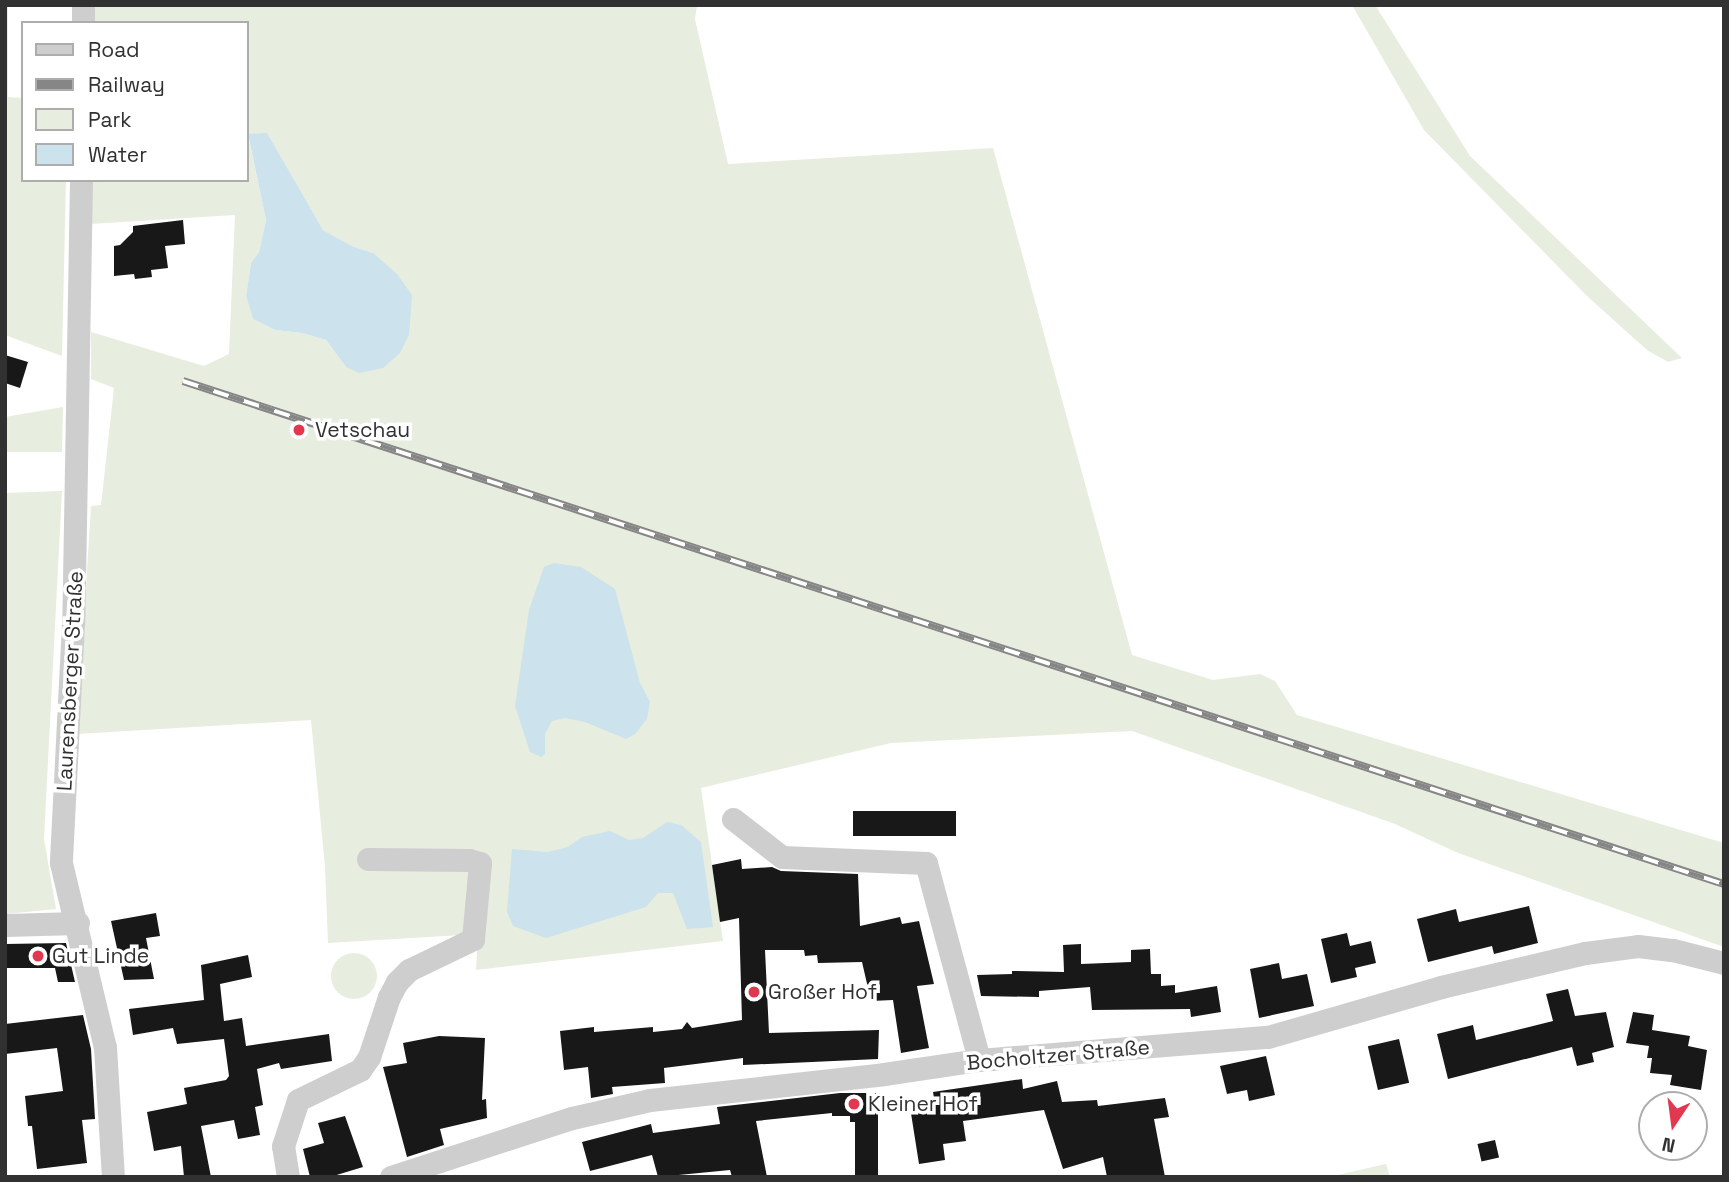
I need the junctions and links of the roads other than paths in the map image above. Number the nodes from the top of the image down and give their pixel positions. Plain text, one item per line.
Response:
1 (81, 182) edge
2 (733, 819) dead end
3 (368, 859) dead end
4 (78, 923) junction
5 (5, 925) edge
6 (1724, 963) edge
7 (979, 1060) junction
8 (113, 1177) edge
9 (288, 1177) edge
10 (391, 1177) edge

1 - 4 street, Laurensberger Straße
2 - 7 street
3 - 9 street
4 - 5 street
4 - 8 street, Laurensberger Straße
6 - 7 street, Bocholtzer Straße
7 - 10 street, Bocholtzer Straße

